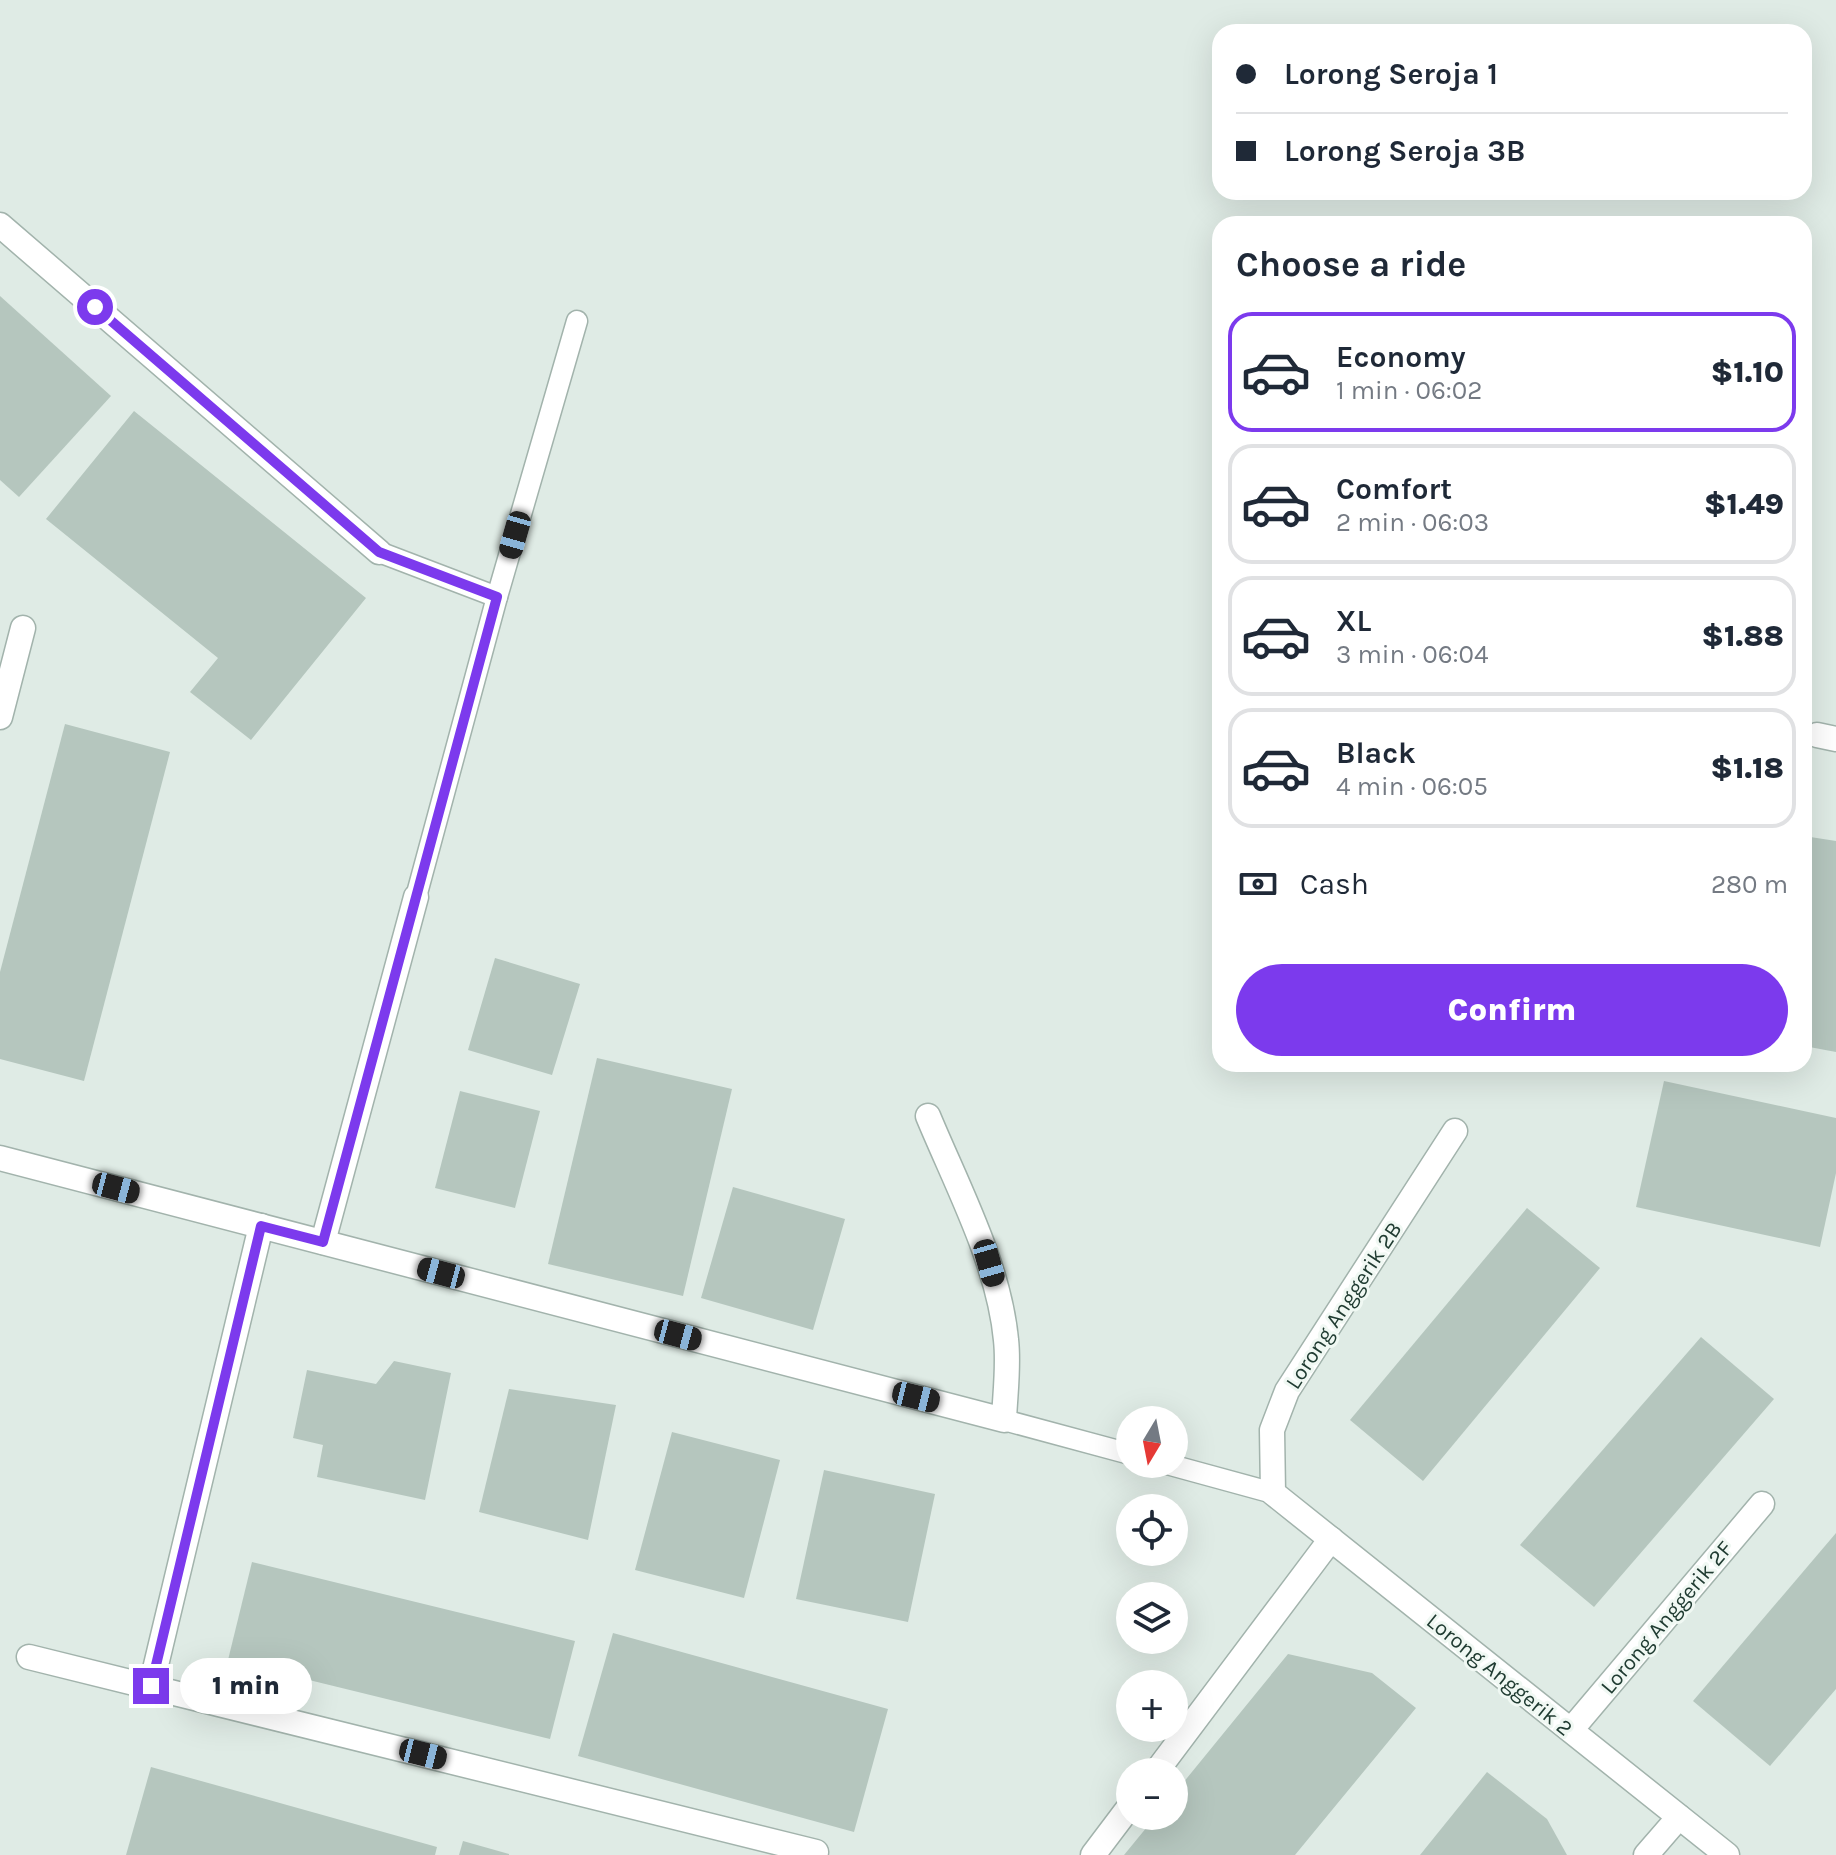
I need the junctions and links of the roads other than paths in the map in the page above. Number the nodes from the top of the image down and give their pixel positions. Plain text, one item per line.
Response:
1 (0, 225) edge
2 (577, 321) dead end
3 (379, 552) joint
4 (497, 597) junction
5 (23, 628) dead end
6 (0, 717) edge
7 (416, 897) joint
8 (928, 1116) dead end
9 (1455, 1131) dead end
10 (0, 1158) edge
11 (261, 1226) junction
12 (323, 1242) junction
13 (1004, 1420) junction
14 (1116, 1450) edge
15 (1188, 1470) edge
16 (1273, 1493) junction
17 (1762, 1504) dead end
18 (1331, 1539) junction
19 (29, 1657) dead end
20 (151, 1686) junction
21 (1571, 1730) junction
22 (1167, 1758) edge
23 (1679, 1817) junction
24 (1116, 1825) edge
25 (816, 1852) dead end
26 (1093, 1855) edge
27 (1646, 1855) edge
28 (1727, 1855) edge

1 - 3 street
2 - 4 lane
3 - 4 lane
4 - 7 lane
5 - 6 street
7 - 12 street
8 - 13 street
9 - 16 street, Lorong Anggerik 2B
10 - 11 street
11 - 12 street
11 - 20 street
12 - 13 street
13 - 14 lane
15 - 16 lane
16 - 18 street, Lorong Anggerik 2
17 - 21 street, Lorong Anggerik 2F
18 - 21 street, Lorong Anggerik 2
18 - 22 street
19 - 20 street
20 - 25 street
21 - 23 street, Lorong Anggerik 2
23 - 27 street
23 - 28 street, Lorong Anggerik 2
24 - 26 street

